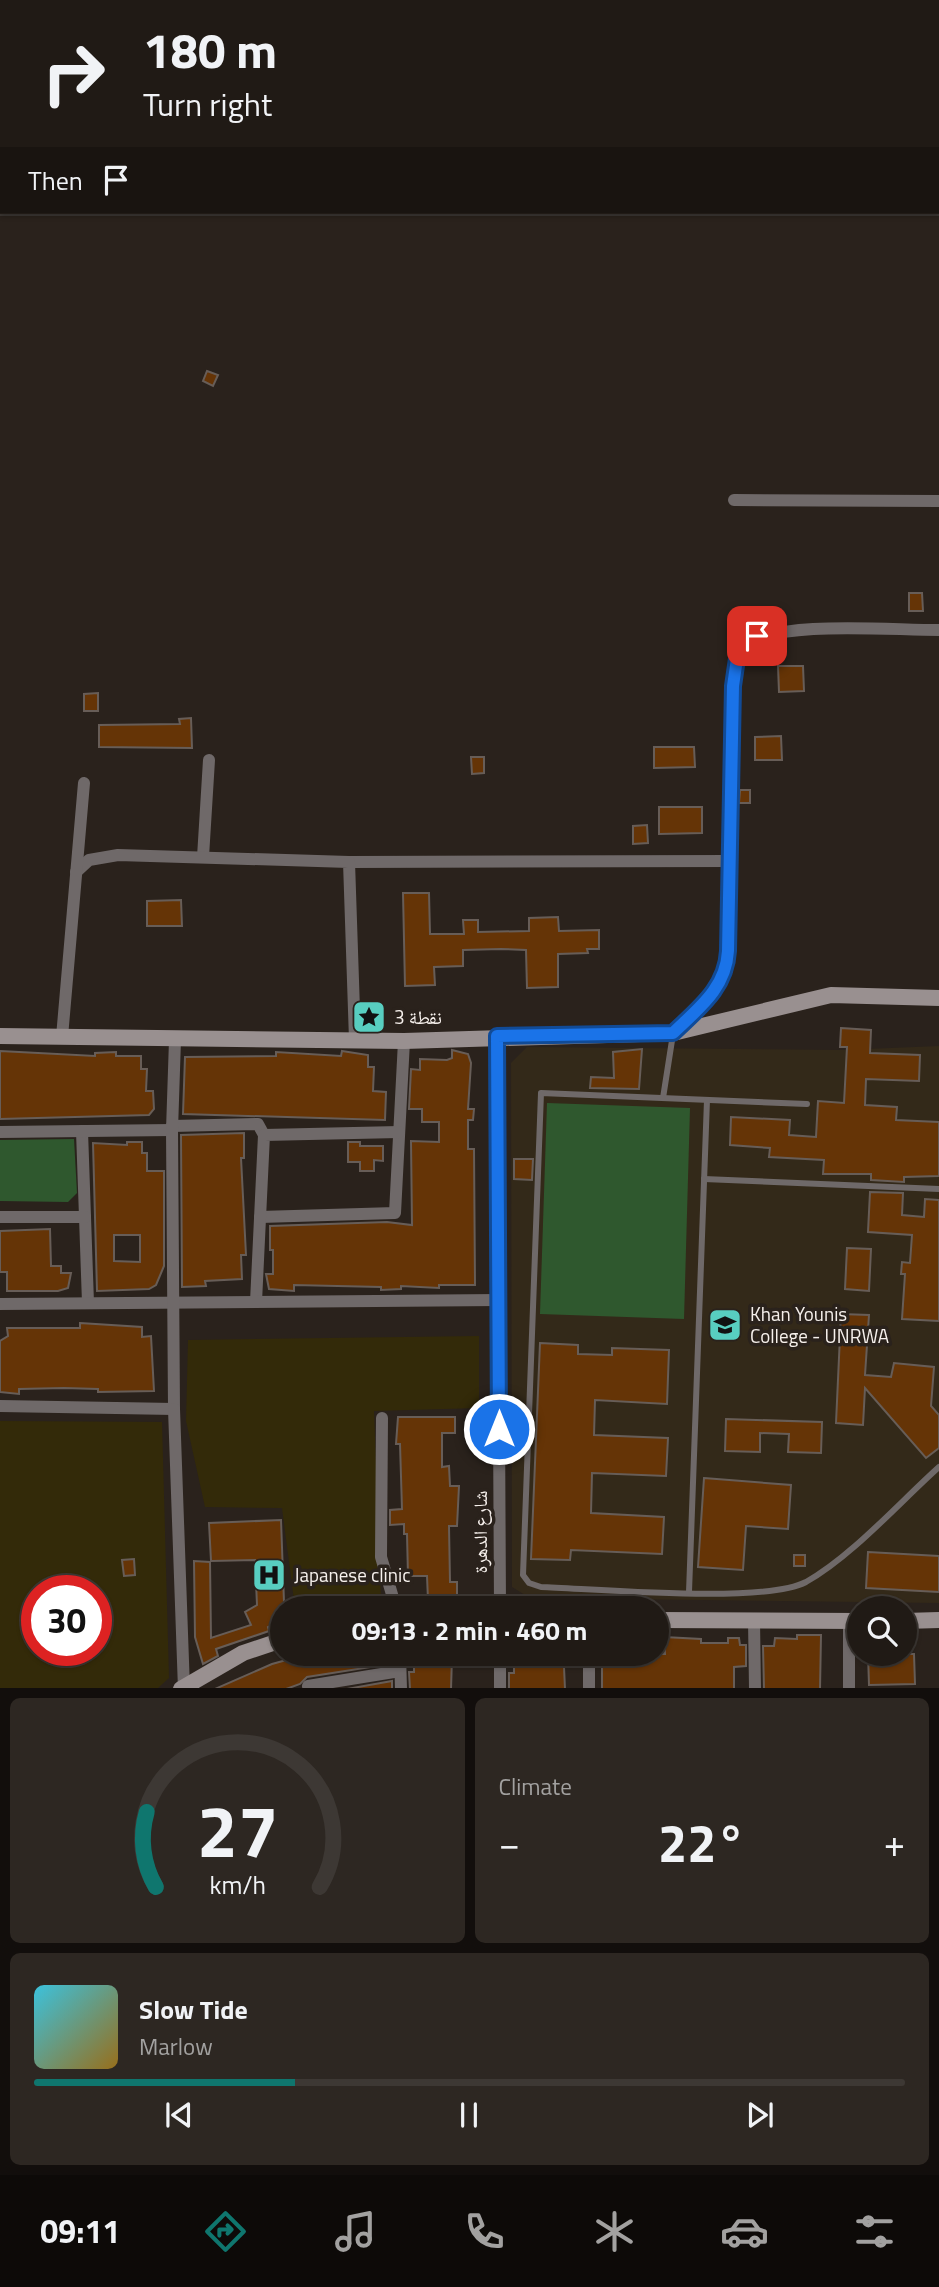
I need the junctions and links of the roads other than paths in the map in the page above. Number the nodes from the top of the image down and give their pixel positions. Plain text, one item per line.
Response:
1 (733, 500) dead end
2 (939, 501) edge
3 (939, 630) edge
4 (209, 760) dead end
5 (84, 783) dead end
6 (203, 857) junction
7 (731, 861) junction
8 (349, 862) junction
9 (76, 872) junction
10 (939, 998) edge
11 (673, 1033) junction
12 (0, 1036) edge
13 (497, 1036) junction
14 (62, 1037) junction
15 (175, 1040) junction
16 (355, 1040) junction
17 (404, 1041) junction
18 (663, 1098) junction
19 (706, 1100) junction
20 (807, 1104) dead end
21 (172, 1128) junction
22 (82, 1131) junction
23 (0, 1132) edge
24 (399, 1132) junction
25 (264, 1135) junction
26 (704, 1179) junction
27 (939, 1189) edge
28 (0, 1217) edge
29 (85, 1217) junction
30 (260, 1217) junction
31 (499, 1300) junction
32 (256, 1302) junction
33 (88, 1303) junction
34 (174, 1303) junction
35 (0, 1304) edge
36 (0, 1406) edge
37 (174, 1409) junction
38 (382, 1419) dead end
39 (939, 1467) edge
40 (689, 1592) junction
41 (393, 1596) edge
42 (500, 1596) edge
43 (669, 1620) edge
44 (754, 1620) junction
45 (939, 1620) edge
46 (847, 1621) edge
47 (917, 1621) edge
48 (270, 1644) edge
49 (400, 1666) edge
50 (500, 1666) edge
51 (589, 1666) edge
52 (851, 1666) edge
53 (400, 1671) junction
54 (308, 1686) dead end
55 (183, 1688) edge
56 (401, 1688) edge
57 (500, 1688) edge
58 (589, 1688) edge
59 (755, 1688) edge
60 (849, 1688) edge

1 - 2 street
3 - 7 street
4 - 6 street
5 - 9 street
6 - 8 street
6 - 9 street
7 - 8 street
7 - 11 street
8 - 16 street
9 - 14 street
10 - 11 street
11 - 13 street
11 - 18 lane
12 - 14 street
13 - 17 street
13 - 31 street, شارع الدهرة
14 - 15 street
15 - 16 street
15 - 21 street
16 - 17 street
17 - 24 street
18 - 19 lane
18 - 40 lane
19 - 20 lane
19 - 26 lane
21 - 22 street
21 - 25 street
21 - 34 street
22 - 23 street
22 - 29 street
24 - 25 street
24 - 30 street
25 - 30 street
26 - 27 lane
26 - 40 lane
28 - 29 street
29 - 33 street
30 - 32 street
31 - 32 street
31 - 42 street, شارع الدهرة
32 - 34 street
33 - 34 street
33 - 35 street
34 - 37 street
36 - 37 street
37 - 55 street
38 - 41 street
39 - 40 lane
43 - 44 street
44 - 46 street
44 - 59 street
45 - 47 street
48 - 55 street
49 - 53 street
50 - 57 street
51 - 58 street
52 - 60 street
53 - 54 street
53 - 56 street

